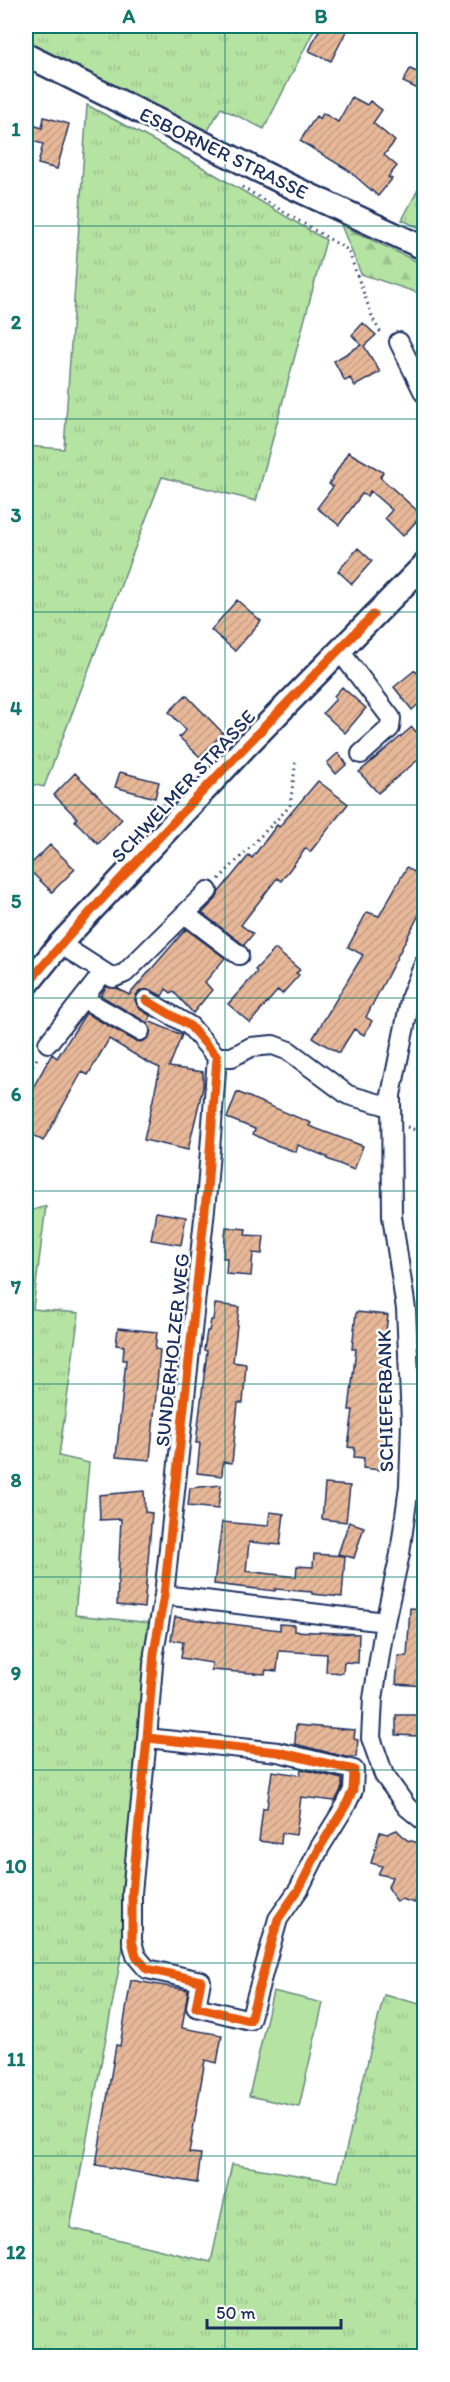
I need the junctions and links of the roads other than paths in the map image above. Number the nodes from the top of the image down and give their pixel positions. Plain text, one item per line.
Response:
1 (26, 55) edge
2 (424, 248) edge
3 (399, 342) road end
4 (424, 393) edge
5 (424, 565) edge
6 (339, 650) junction
7 (361, 754) dead end
8 (208, 891) road end
9 (185, 914) junction
10 (60, 944) junction
11 (239, 955) dead end
12 (424, 964) edge
13 (108, 976) junction
14 (26, 986) edge
15 (84, 999) junction
16 (146, 1000) dead end
17 (140, 1031) dead end
18 (48, 1043) road end
19 (217, 1057) junction
20 (392, 1107) junction
21 (164, 1595) junction
22 (385, 1622) junction
23 (147, 1738) junction
24 (424, 1821) edge

1 - 2 main road, ESBORNER STRASSE
3 - 4 street
5 - 6 main road, SCHWELMER STRASSE
6 - 7 street
6 - 10 main road, SCHWELMER STRASSE
8 - 9 street
9 - 11 street
9 - 13 street
10 - 13 street
10 - 14 main road, SCHWELMER STRASSE
12 - 20 street, SCHIEFERBANK
13 - 15 street
15 - 17 street
15 - 18 street
16 - 19 street
19 - 20 street
19 - 21 street, SUNDERHOLZER WEG
20 - 22 street, SCHIEFERBANK
21 - 22 street
21 - 23 street, SUNDERHOLZER WEG
22 - 24 street, SCHIEFERBANK
23 - 23 street, SUNDERHOLZER WEG

